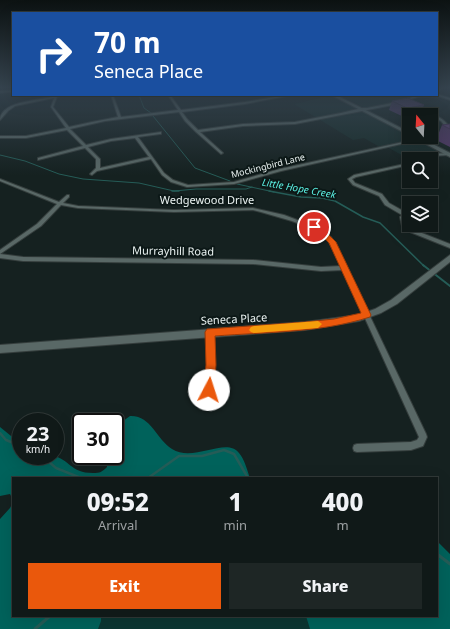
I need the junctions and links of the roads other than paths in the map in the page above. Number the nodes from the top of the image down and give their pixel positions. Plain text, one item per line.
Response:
1 (60, 116) edge
2 (134, 116) edge
3 (184, 116) edge
4 (330, 116) edge
5 (377, 116) edge
6 (433, 116) edge
7 (120, 118) joint
8 (442, 120) junction
9 (448, 120) dead end
10 (68, 128) junction
11 (402, 129) edge
12 (197, 132) junction
13 (450, 132) edge
14 (160, 133) dead end
15 (438, 134) edge
16 (438, 134) edge
17 (136, 136) junction
18 (0, 137) edge
19 (402, 142) edge
20 (432, 144) edge
21 (86, 147) junction
22 (221, 153) dead end
23 (450, 154) edge
24 (438, 156) edge
25 (152, 158) junction
26 (40, 159) dead end
27 (402, 166) edge
28 (97, 170) junction
29 (92, 174) dead end
30 (0, 180) edge
31 (68, 196) dead end
32 (60, 204) junction
33 (402, 213) edge
34 (415, 232) edge
35 (450, 246) edge
36 (0, 252) edge
37 (0, 256) edge
38 (450, 258) edge
39 (345, 268) junction
40 (367, 315) junction
41 (210, 332) junction
42 (0, 348) edge
43 (209, 390) dead end
44 (357, 448) dead end

1 - 10 street
2 - 7 street
3 - 12 street
4 - 12 street
5 - 11 street
6 - 8 street
7 - 10 street
8 - 9 street
8 - 13 street
10 - 18 street
10 - 21 street
12 - 22 street
13 - 15 street
13 - 16 street, Mockingbird Lane
14 - 17 street
17 - 21 street
17 - 25 street, Mockingbird Lane
19 - 25 street, Mockingbird Lane
20 - 23 street
21 - 26 street
21 - 28 street
23 - 24 street
25 - 28 street
27 - 33 street
28 - 29 street
30 - 32 street, Wedgewood Drive
31 - 32 street
32 - 36 street
32 - 39 street, Wedgewood Drive
34 - 35 street
37 - 39 street, Murrayhill Road
38 - 40 street, Seneca Place
39 - 40 street, Wedgewood Drive
40 - 41 street, Seneca Place
40 - 44 street, Wedgewood Drive
41 - 42 street, Seneca Place
41 - 43 street

